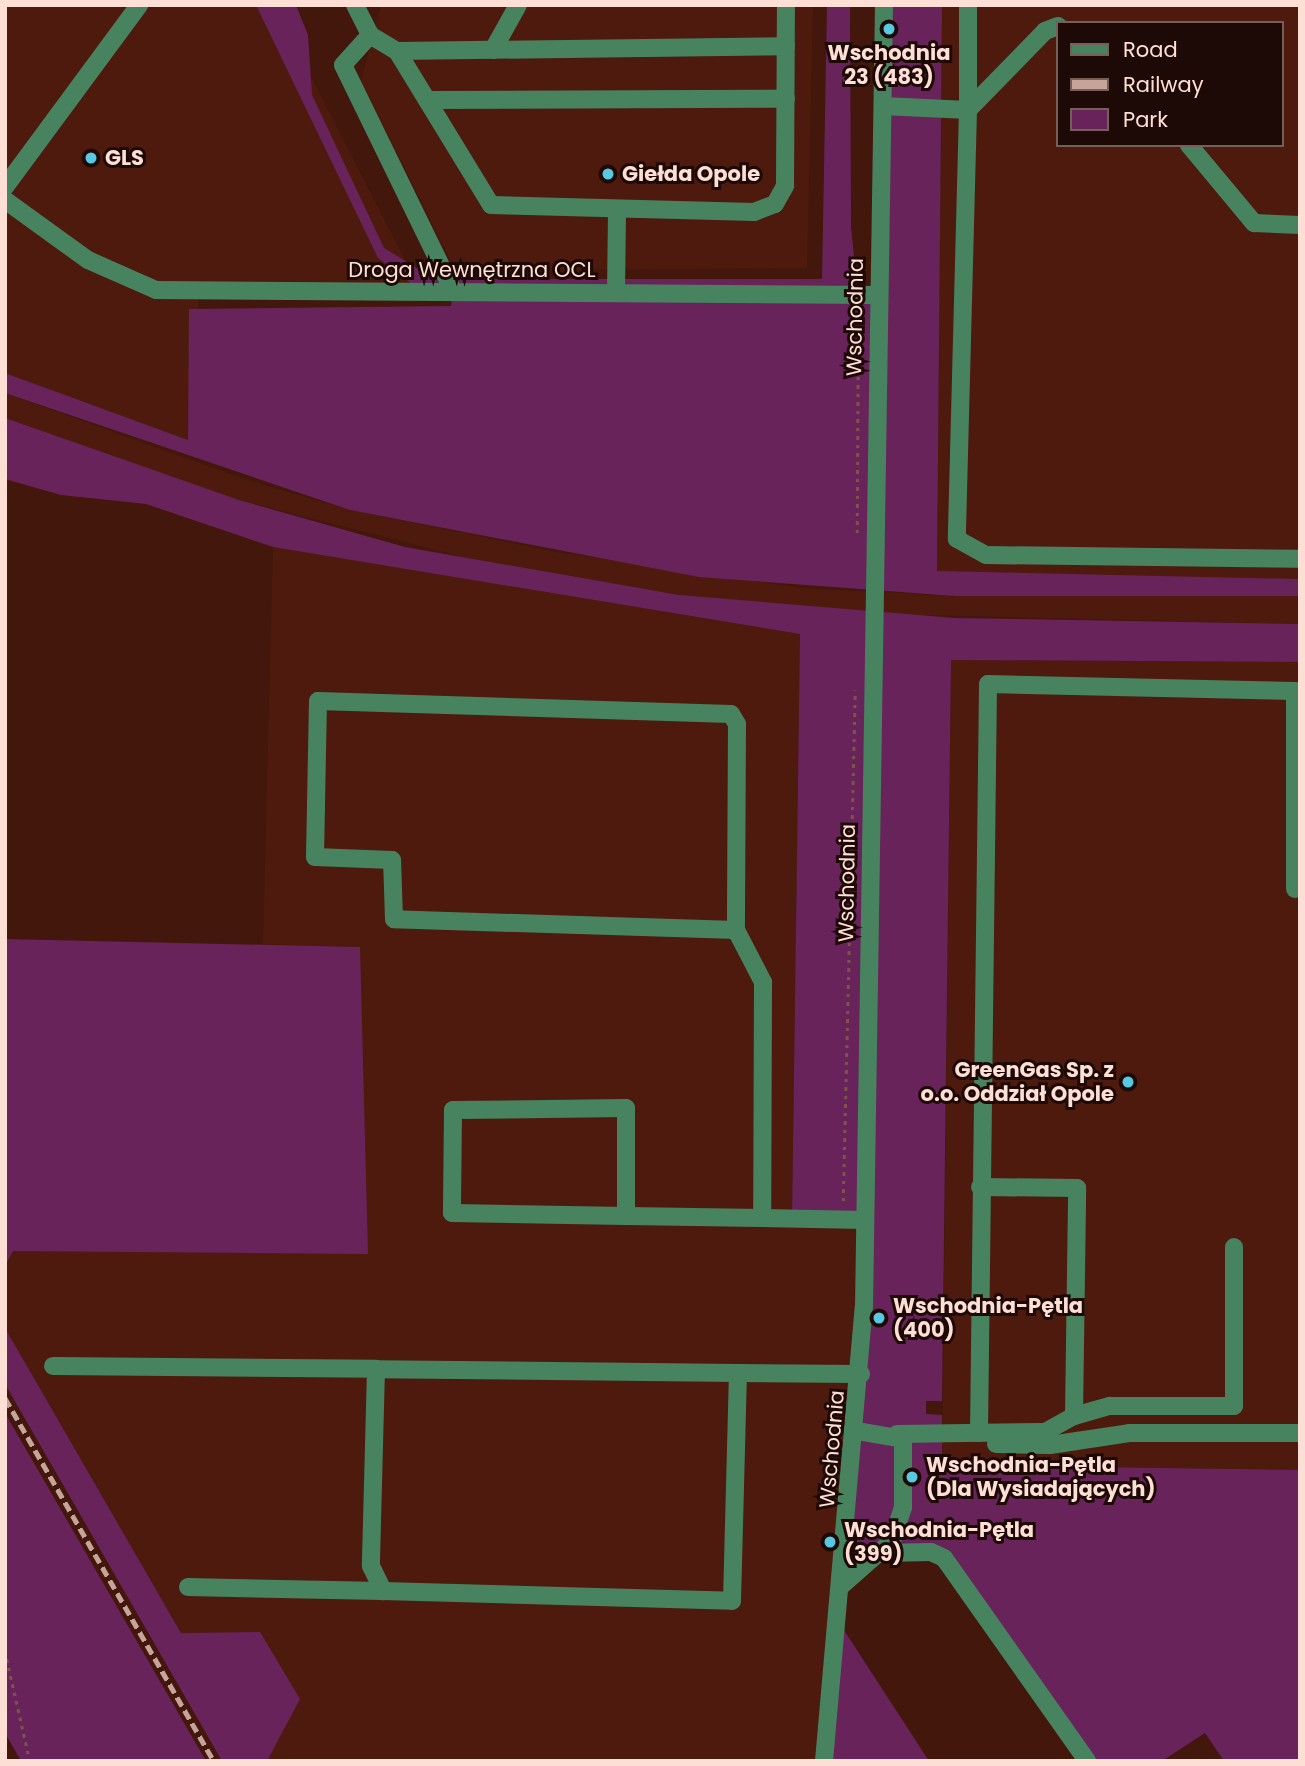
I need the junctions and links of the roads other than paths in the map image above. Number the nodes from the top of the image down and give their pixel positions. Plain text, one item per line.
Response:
1 (139, 5) edge
2 (355, 5) edge
3 (518, 5) edge
4 (786, 5) edge
5 (884, 5) edge
6 (968, 5) edge
7 (1056, 27) edge
8 (370, 35) junction
9 (786, 46) junction
10 (493, 50) junction
11 (397, 51) junction
12 (786, 99) junction
13 (428, 100) junction
14 (883, 106) junction
15 (968, 110) junction
16 (1191, 147) edge
17 (5, 187) edge
18 (5, 200) edge
19 (617, 209) junction
20 (1300, 225) edge
21 (453, 291) junction
22 (616, 293) junction
23 (877, 295) junction
24 (1300, 559) edge
25 (1295, 890) dead end
26 (736, 930) junction
27 (980, 1187) junction
28 (626, 1216) junction
29 (762, 1218) junction
30 (865, 1220) junction
31 (1234, 1247) dead end
32 (53, 1366) dead end
33 (376, 1369) junction
34 (738, 1373) junction
35 (861, 1374) junction
36 (1074, 1416) junction
37 (857, 1431) junction
38 (979, 1433) junction
39 (1300, 1433) edge
40 (897, 1434) junction
41 (941, 1434) junction
42 (882, 1553) junction
43 (841, 1586) junction
44 (188, 1587) dead end
45 (383, 1591) junction
46 (824, 1761) edge
47 (1087, 1761) edge

1 - 17 street
2 - 8 street
3 - 10 street
4 - 9 street
5 - 14 street, Wschodnia
6 - 15 street
7 - 15 street
8 - 11 street
8 - 21 street
9 - 10 street
9 - 12 street
10 - 11 street
11 - 13 street
12 - 13 street
12 - 19 street
13 - 19 street
14 - 15 street
14 - 23 street, Wschodnia
15 - 24 street
16 - 20 street
18 - 21 street, Droga Wewnętrzna OCL
19 - 22 street
21 - 22 street, Droga Wewnętrzna OCL
22 - 23 street, Droga Wewnętrzna OCL
23 - 30 street, Wschodnia
25 - 27 street
26 - 26 street
26 - 29 street
27 - 36 street
27 - 38 street
28 - 28 street
28 - 29 street
29 - 30 street
30 - 35 street, Wschodnia
31 - 36 street
32 - 33 street
33 - 34 street
33 - 45 street
34 - 35 street
34 - 45 street
35 - 37 street, Wschodnia
36 - 38 street
37 - 40 street
37 - 43 street, Wschodnia
38 - 41 street
39 - 41 street
40 - 41 street
40 - 42 street
42 - 43 street
42 - 47 street
43 - 46 street, Wschodnia
44 - 45 street

